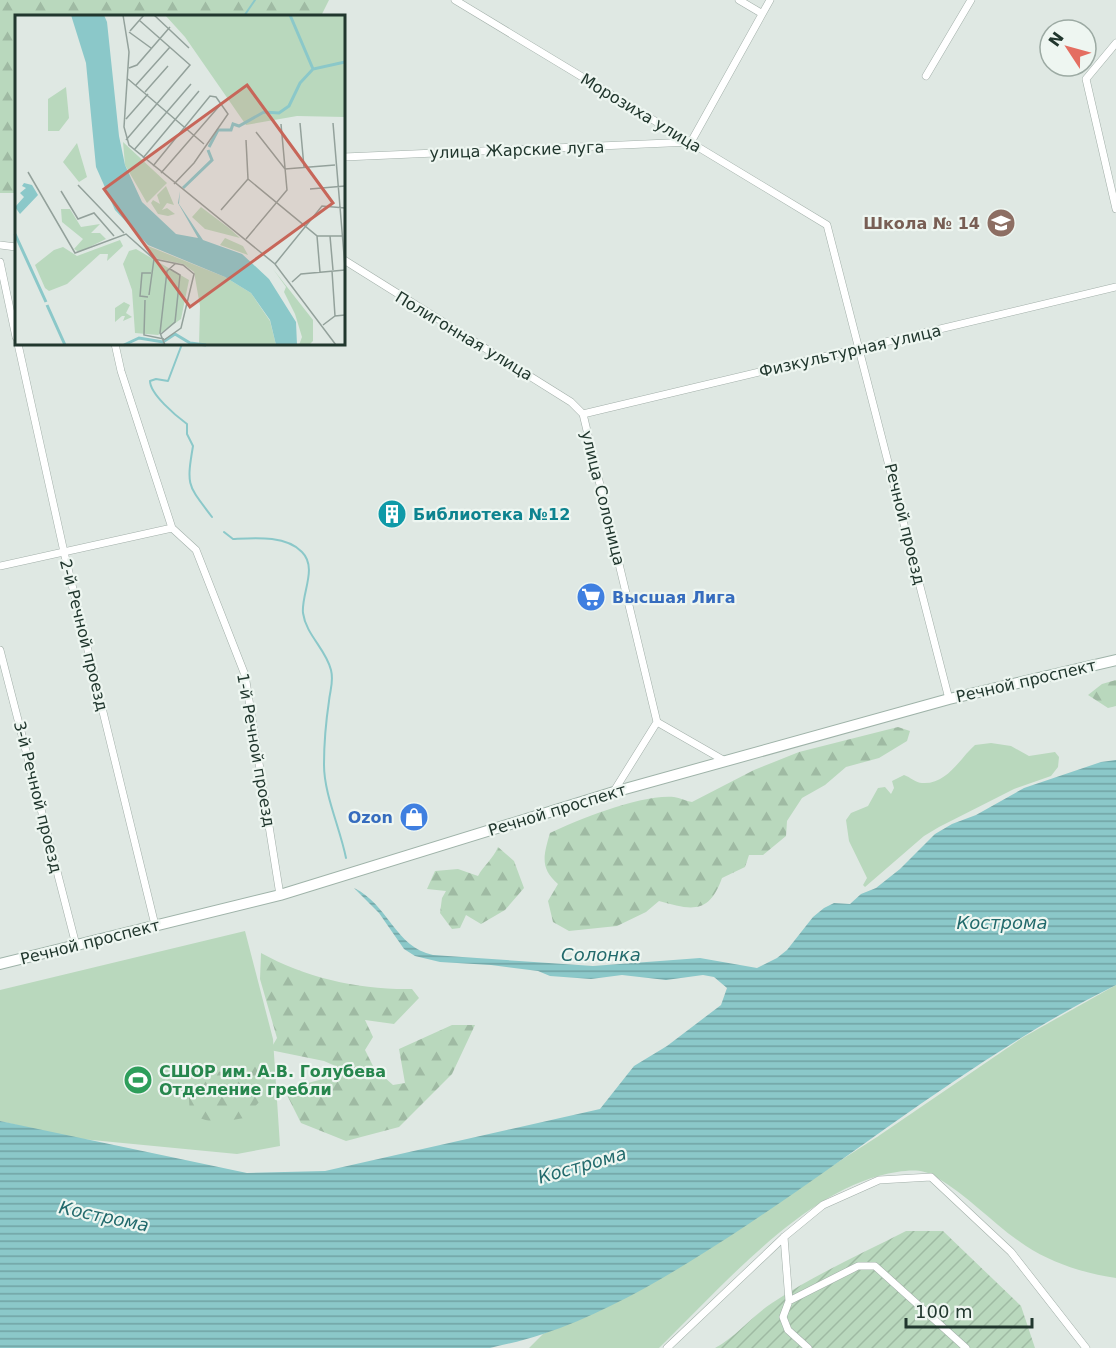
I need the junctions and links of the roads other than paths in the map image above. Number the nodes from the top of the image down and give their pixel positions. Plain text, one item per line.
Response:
1 (455, 0) edge
2 (739, 0) edge
3 (770, 0) edge
4 (970, 0) edge
5 (761, 13) junction
6 (1116, 43) edge
7 (926, 76) dead end
8 (691, 142) junction
9 (345, 157) edge
10 (1116, 209) edge
11 (827, 225) joint
12 (0, 245) edge
13 (15, 247) edge
14 (345, 261) edge
15 (0, 262) edge
16 (1116, 287) edge
17 (15, 332) edge
18 (18, 345) edge
19 (115, 345) edge
20 (861, 348) junction
21 (583, 414) junction
22 (172, 528) junction
23 (64, 552) junction
24 (0, 566) edge
25 (0, 650) edge
26 (1116, 660) edge
27 (950, 699) junction
28 (657, 722) junction
29 (725, 761) junction
30 (614, 792) junction
31 (280, 895) junction
32 (155, 925) junction
33 (76, 945) junction
34 (0, 964) edge
35 (784, 1237) junction
36 (789, 1301) junction
37 (667, 1348) edge
38 (808, 1348) edge
39 (966, 1348) edge
40 (1086, 1348) edge

1 - 8 street, Морозиха улица
2 - 5 street
3 - 5 street
4 - 7 street
5 - 8 street
6 - 10 street
8 - 9 street, улица Жарские луга
8 - 11 street, Морозиха улица
11 - 20 street, Речной проезд
12 - 13 street
14 - 21 street, Полигонная улица
15 - 17 street
16 - 20 street, Физкультурная улица
18 - 23 street, 2-й Речной проезд
19 - 22 street, 1-й Речной проезд
20 - 21 street, Физкультурная улица
20 - 27 street, Речной проезд
21 - 28 street, улица Солоница
22 - 23 street
22 - 31 street, 1-й Речной проезд
23 - 24 street
23 - 32 street, 2-й Речной проезд
25 - 33 street, 3-й Речной проезд
26 - 27 street, Речной проспект
27 - 29 street, Речной проспект
28 - 29 street
28 - 30 street
29 - 30 street, Речной проспект
30 - 31 street, Речной проспект
31 - 32 street, Речной проспект
32 - 33 street, Речной проспект
33 - 34 street, Речной проспект
35 - 36 street
35 - 37 street
35 - 40 street
36 - 38 street
36 - 39 street

